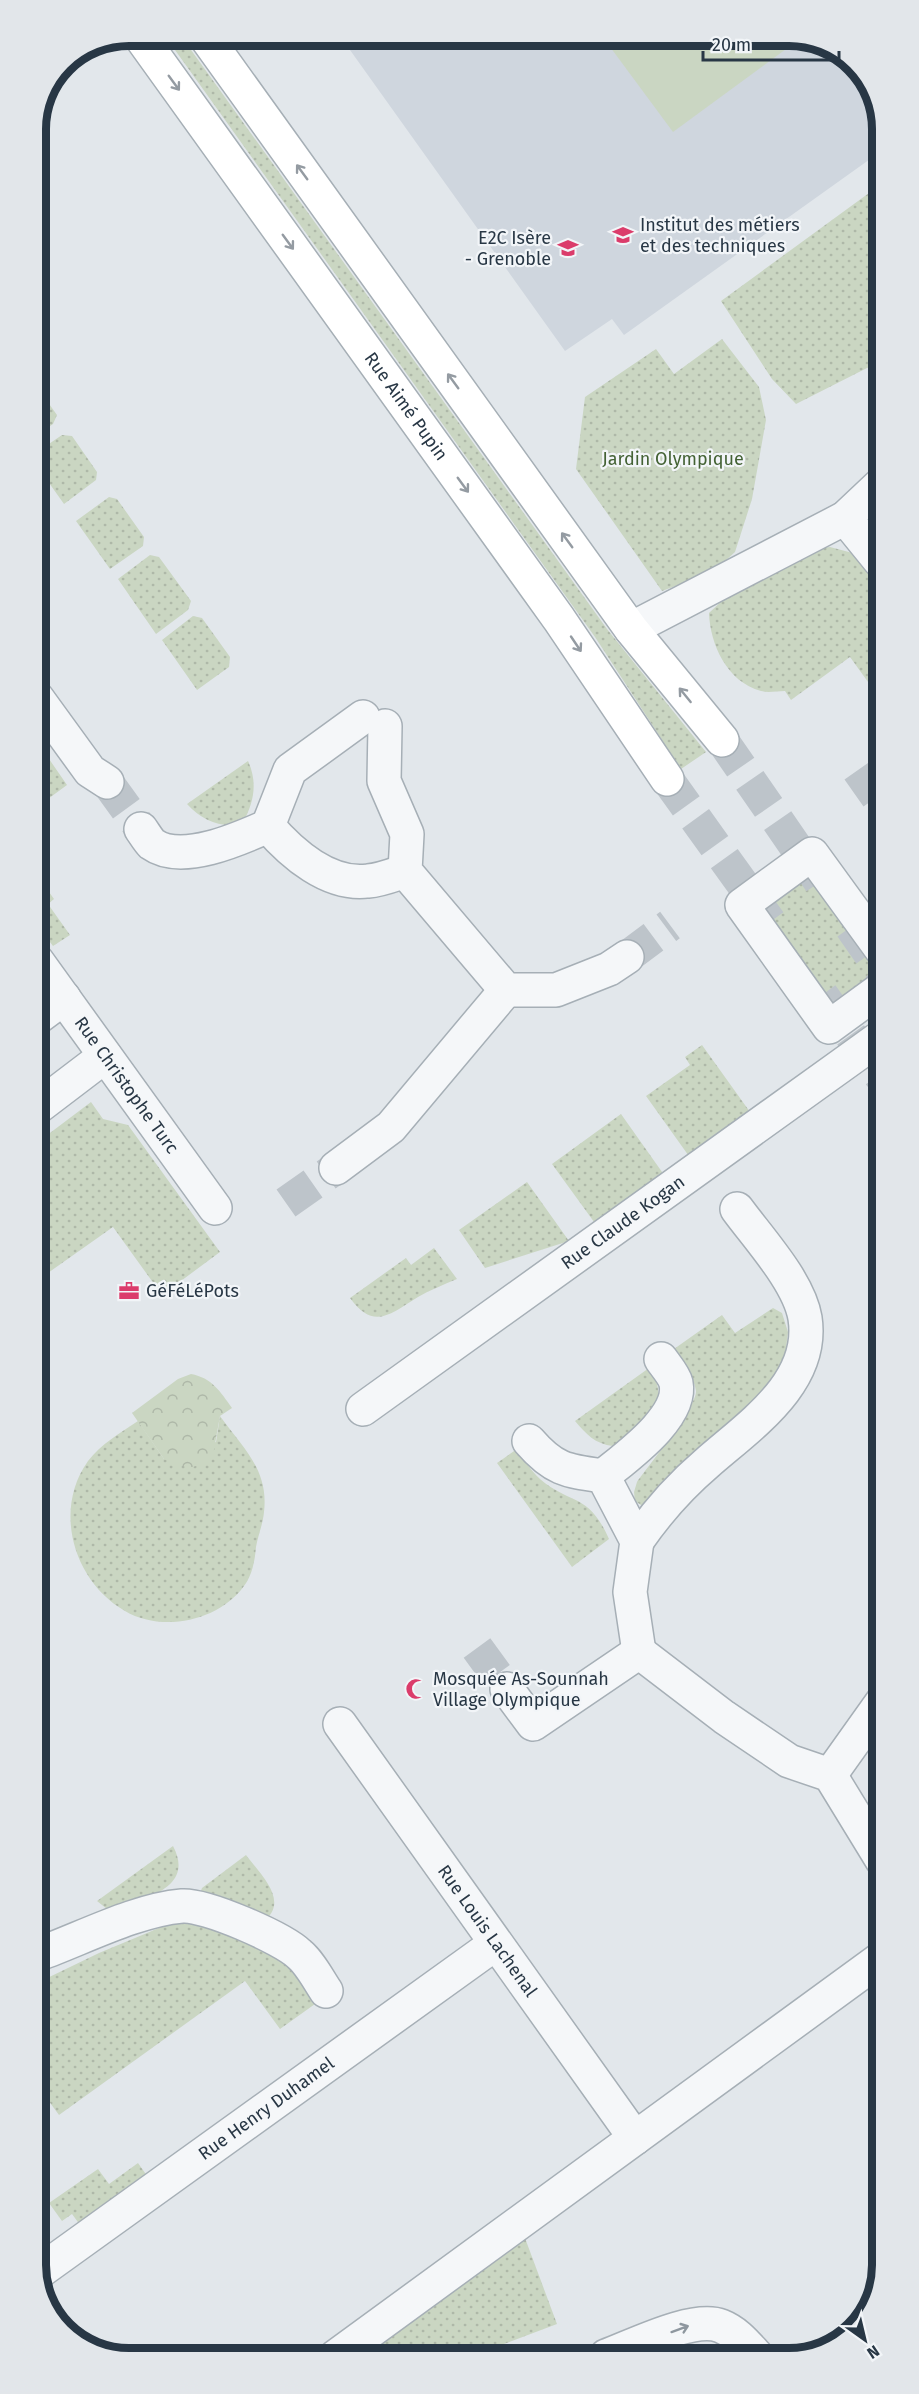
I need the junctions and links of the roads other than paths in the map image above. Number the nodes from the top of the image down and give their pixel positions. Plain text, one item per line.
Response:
1 (147, 46) edge
2 (212, 46) edge
3 (872, 493) edge
4 (845, 518) junction
5 (872, 551) edge
6 (631, 629) junction
7 (48, 736) edge
8 (722, 740) tunnel mouth
9 (667, 779) tunnel mouth
10 (107, 782) tunnel mouth
11 (268, 826) junction
12 (141, 829) tunnel mouth
13 (405, 872) junction
14 (872, 937) tunnel mouth
15 (627, 957) tunnel mouth
16 (47, 975) edge
17 (506, 990) junction
18 (872, 996) edge
19 (64, 998) junction
20 (47, 1011) edge
21 (872, 1043) edge
22 (105, 1056) junction
23 (47, 1100) edge
24 (336, 1168) tunnel mouth
25 (215, 1208) dead end
26 (737, 1209) dead end
27 (661, 1359) dead end
28 (363, 1409) dead end
29 (529, 1441) dead end
30 (603, 1476) junction
31 (637, 1541) junction
32 (639, 1652) junction
33 (507, 1689) tunnel mouth
34 (872, 1716) edge
35 (340, 1724) dead end
36 (830, 1774) junction
37 (872, 1843) edge
38 (495, 1944) junction
39 (47, 1951) edge
40 (872, 1965) edge
41 (326, 1991) dead end
42 (635, 2138) junction
43 (47, 2266) edge
44 (348, 2347) edge
45 (628, 2348) edge
46 (750, 2348) edge

1 -> 9 street, Rue Aimé Pupin
6 -> 2 street
3 - 4 street
4 - 5 street
4 - 6 street
8 -> 6 street
7 - 10 street
11 - 12 street
11 - 13 street
11 - 13 street
13 - 17 street
14 - 18 street
15 - 17 street
16 - 19 street, Rue Christophe Turc
17 - 24 street
19 - 20 street
19 - 22 street, Rue Christophe Turc
21 - 28 street, Rue Claude Kogan
22 - 23 street
22 - 25 street, Rue Christophe Turc
26 - 31 street
27 - 30 street
29 - 30 street
30 - 31 street
31 - 32 street
32 - 33 street
32 - 36 street
34 - 36 street
35 - 38 street, Rue Louis Lachenal
36 - 37 street
38 - 42 street, Rue Louis Lachenal
38 - 43 street, Rue Henry Duhamel
39 - 41 street
40 - 42 street
42 - 44 street
45 -> 46 street

